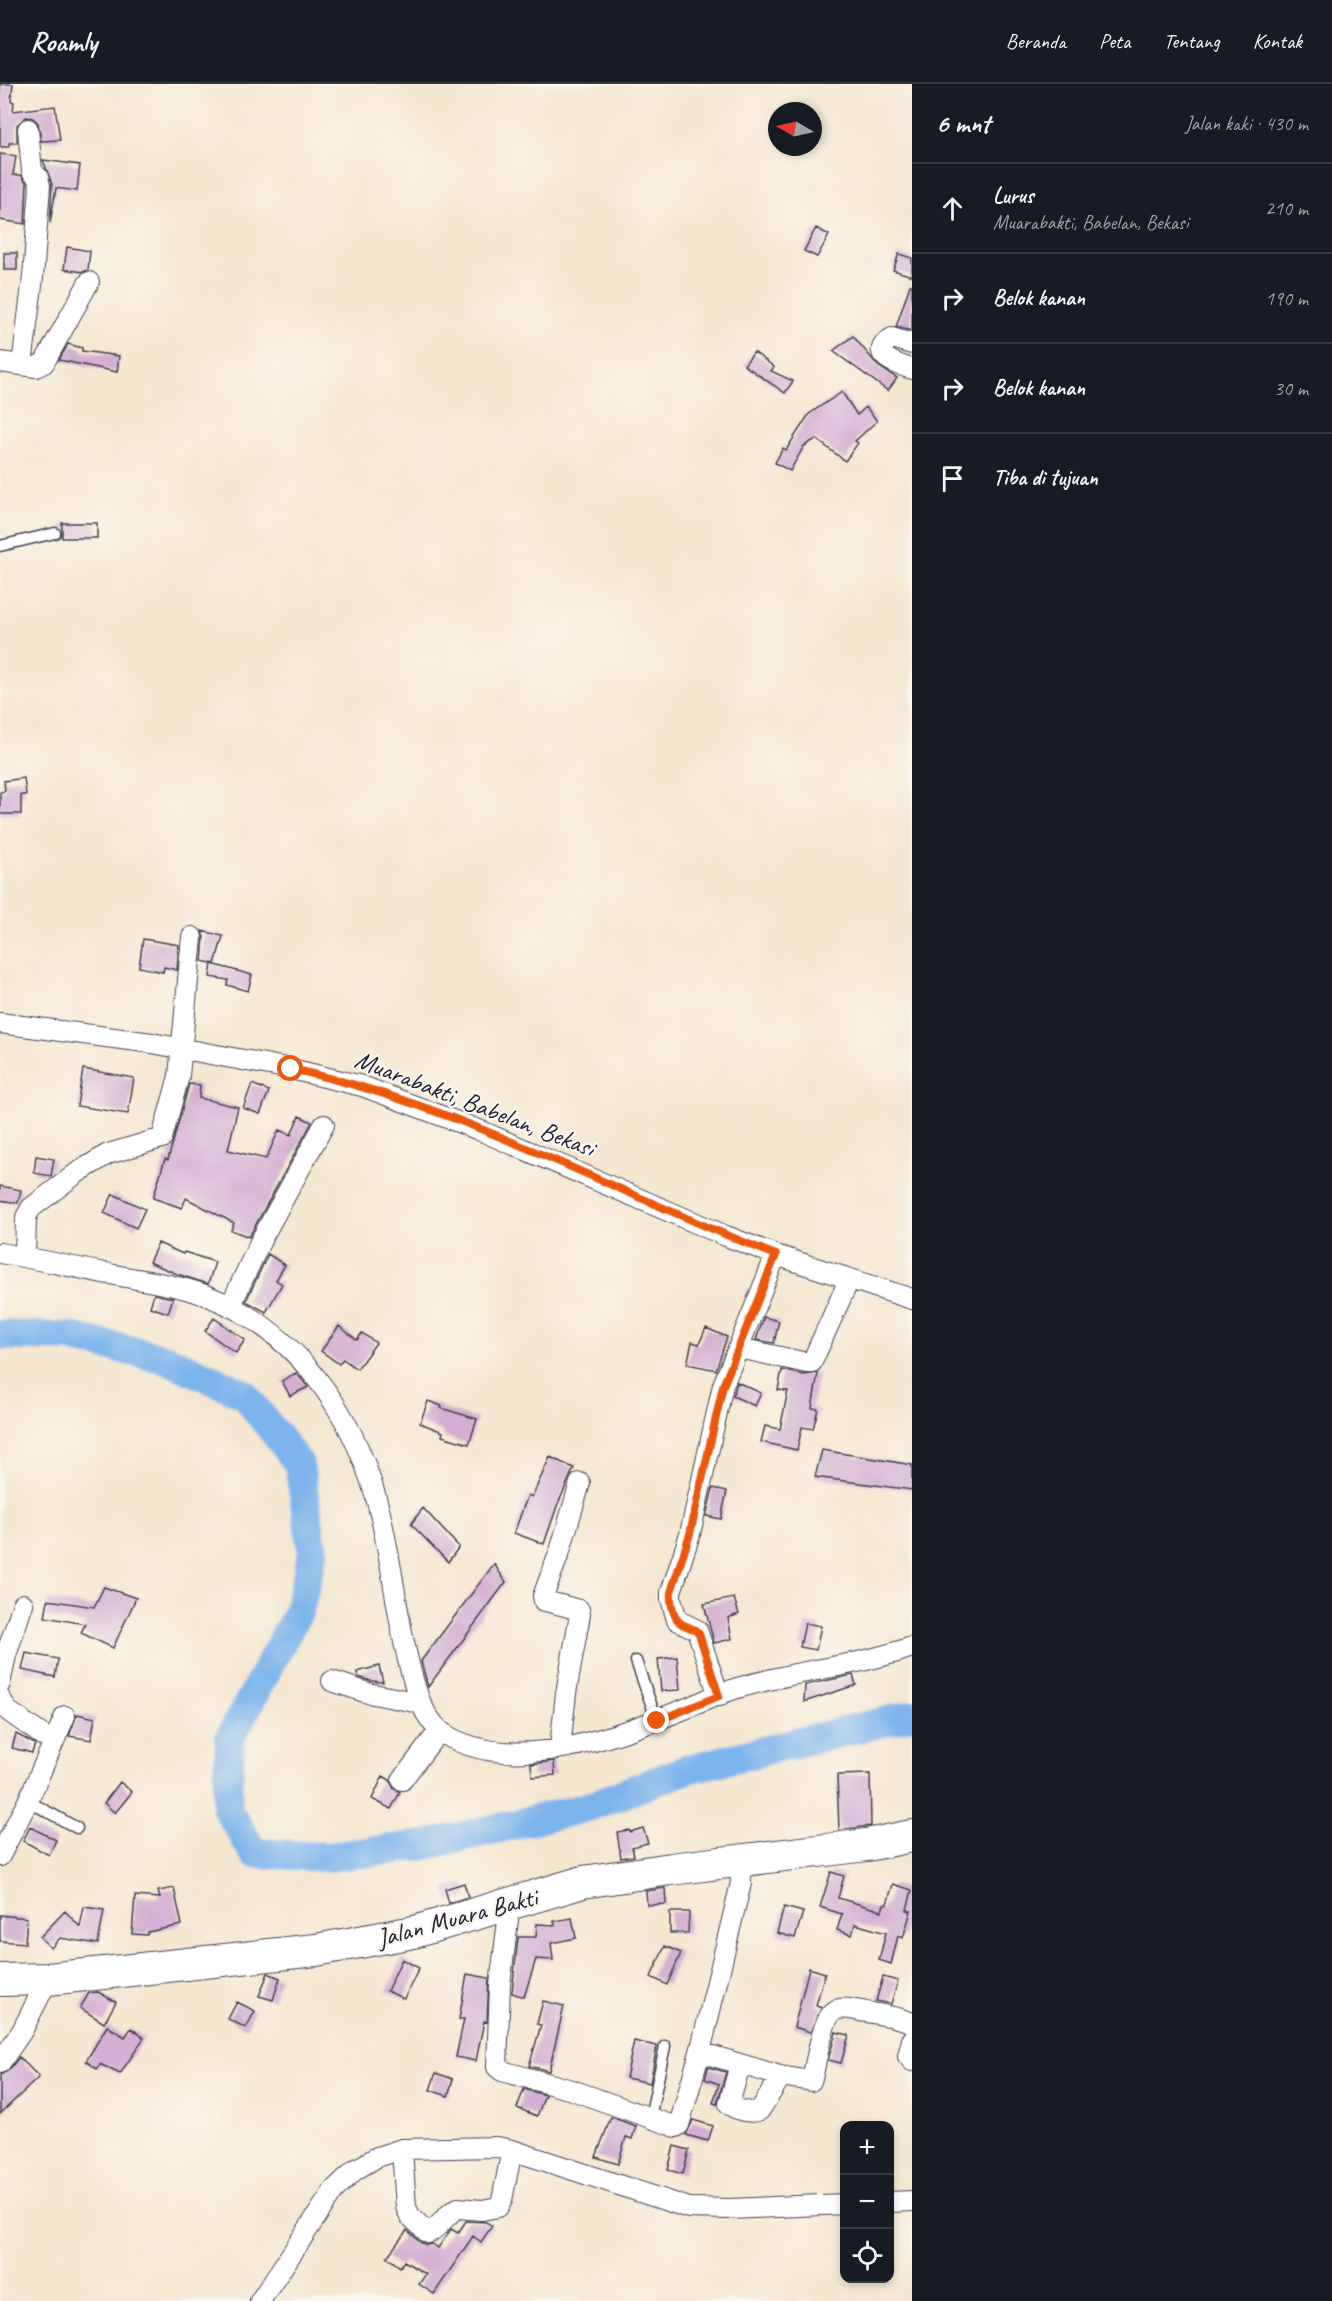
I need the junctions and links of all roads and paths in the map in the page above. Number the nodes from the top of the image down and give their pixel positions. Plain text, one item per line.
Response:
1 (28, 129) dead end
2 (89, 282) dead end
3 (912, 344) edge
4 (0, 362) edge
5 (22, 365) junction
6 (912, 369) edge
7 (55, 533) dead end
8 (0, 546) edge
9 (192, 937) dead end
10 (0, 1023) edge
11 (181, 1048) junction
12 (324, 1125) dead end
13 (0, 1253) edge
14 (776, 1255) junction
15 (25, 1257) junction
16 (849, 1280) junction
17 (912, 1299) edge
18 (230, 1307) junction
19 (739, 1348) junction
20 (580, 1483) dead end
21 (22, 1604) dead end
22 (912, 1647) edge
23 (636, 1661) dead end
24 (332, 1681) dead end
25 (0, 1684) edge
26 (719, 1696) junction
27 (0, 1698) edge
28 (420, 1702) junction
29 (65, 1716) dead end
30 (657, 1721) junction
31 (439, 1731) junction
32 (52, 1742) junction
33 (560, 1748) junction
34 (402, 1780) dead end
35 (28, 1801) junction
36 (77, 1828) dead end
37 (912, 1836) edge
38 (0, 1856) edge
39 (740, 1861) junction
40 (503, 1906) junction
41 (48, 1979) junction
42 (0, 1980) edge
43 (912, 2023) edge
44 (912, 2040) edge
45 (665, 2046) dead end
46 (700, 2052) junction
47 (912, 2061) edge
48 (0, 2063) edge
49 (740, 2065) junction
50 (780, 2076) junction
51 (650, 2118) junction
52 (402, 2149) junction
53 (512, 2150) junction
54 (912, 2201) edge
55 (894, 2202) edge
56 (840, 2204) edge
57 (260, 2301) edge

1 - 5 street
2 - 5 street
3 - 6 street
4 - 5 street
7 - 8 lane
9 - 11 street
10 - 11 street, Muarabakti, Babelan, Bekasi
11 - 14 street, Muarabakti, Babelan, Bekasi
11 - 15 street
12 - 18 street
13 - 15 street
14 - 16 street, Muarabakti, Babelan, Bekasi
14 - 19 street
15 - 18 street
16 - 17 street, Muarabakti, Babelan, Bekasi
16 - 19 street
18 - 28 street
19 - 26 street
20 - 33 street
21 - 25 street
22 - 26 street
23 - 30 lane
24 - 28 street
26 - 30 street
27 - 32 street
28 - 31 street
29 - 32 street
30 - 33 street
31 - 33 street
31 - 34 street
32 - 35 street
35 - 36 lane
35 - 38 street
37 - 39 main road, Jalan Muara Bakti
39 - 40 main road, Jalan Muara Bakti
39 - 46 street
40 - 41 main road, Jalan Muara Bakti
40 - 51 street
41 - 42 main road, Jalan Muara Bakti
41 - 48 street
43 - 50 street
44 - 47 street
45 - 51 lane
46 - 49 street
46 - 51 street
49 - 50 street
49 - 50 street
52 - 53 street
52 - 53 street
52 - 57 street
53 - 56 street
54 - 55 street

